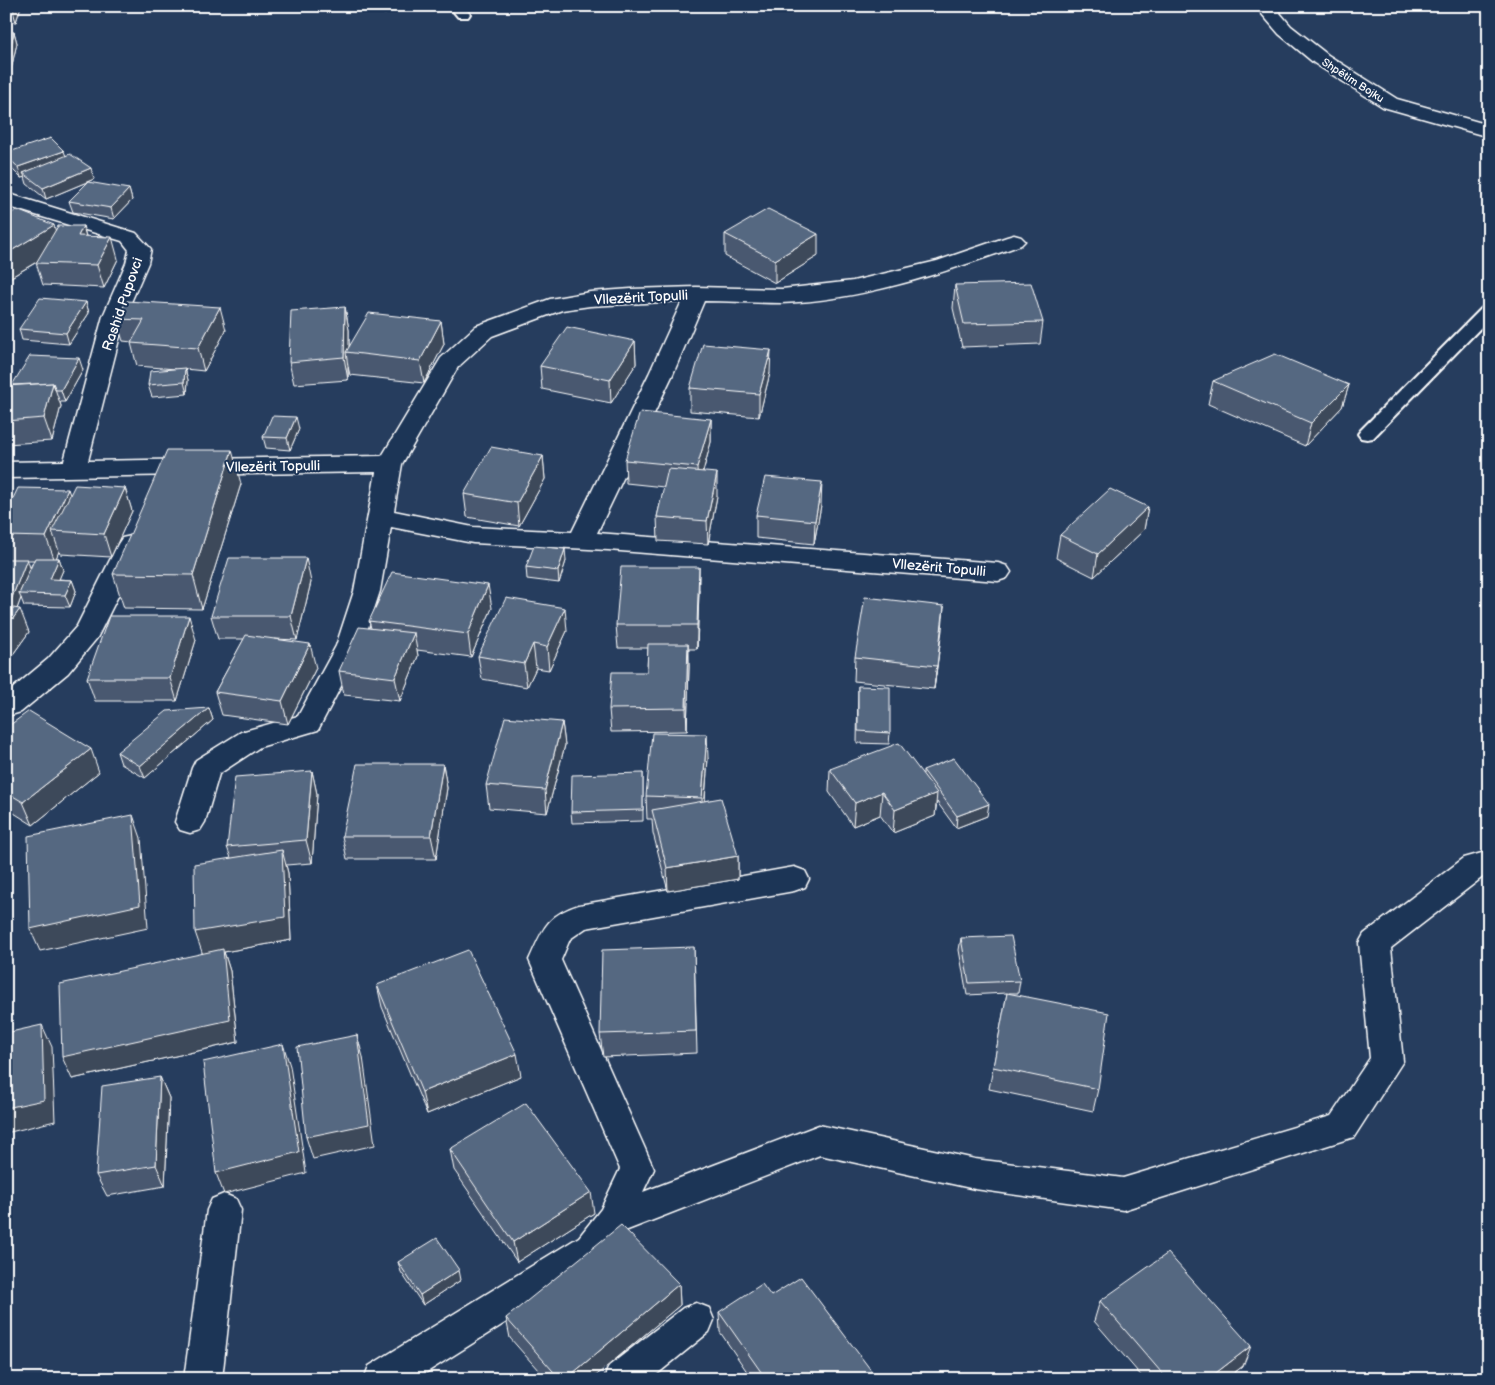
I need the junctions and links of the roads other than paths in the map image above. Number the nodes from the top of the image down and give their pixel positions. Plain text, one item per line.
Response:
1 (1264, 6) edge
2 (1489, 132) edge
3 (6, 199) edge
4 (1014, 241) dead end
5 (696, 294) junction
6 (1489, 310) edge
7 (1367, 434) dead end
8 (390, 464) junction
9 (170, 467) junction
10 (74, 469) junction
11 (6, 470) edge
12 (157, 493) edge
13 (380, 517) junction
14 (144, 519) edge
15 (580, 541) junction
16 (998, 572) dead end
17 (11, 705) dead end
18 (190, 822) dead end
19 (1489, 863) edge
20 (794, 880) dead end
21 (224, 1210) dead end
22 (613, 1220) junction
23 (696, 1320) dead end
24 (203, 1379) edge
25 (382, 1379) edge
26 (622, 1379) edge

1 - 2 street, Shpëtim Bojku
3 - 10 street, Rashid Pupovci
4 - 5 street
5 - 8 street, Vllezërit Topulli
5 - 15 street, Vllezërit Topulli
6 - 7 lane
8 - 9 street, Vllezërit Topulli
8 - 13 street, Vllezërit Topulli
9 - 10 street, Vllezërit Topulli
9 - 12 street
10 - 11 street, Vllezërit Topulli
13 - 15 street, Vllezërit Topulli
13 - 18 street, Vllezërit Topulli
14 - 17 street
15 - 16 street, Vllezërit Topulli
19 - 22 street
20 - 22 street
21 - 24 street
22 - 25 street
23 - 26 street

